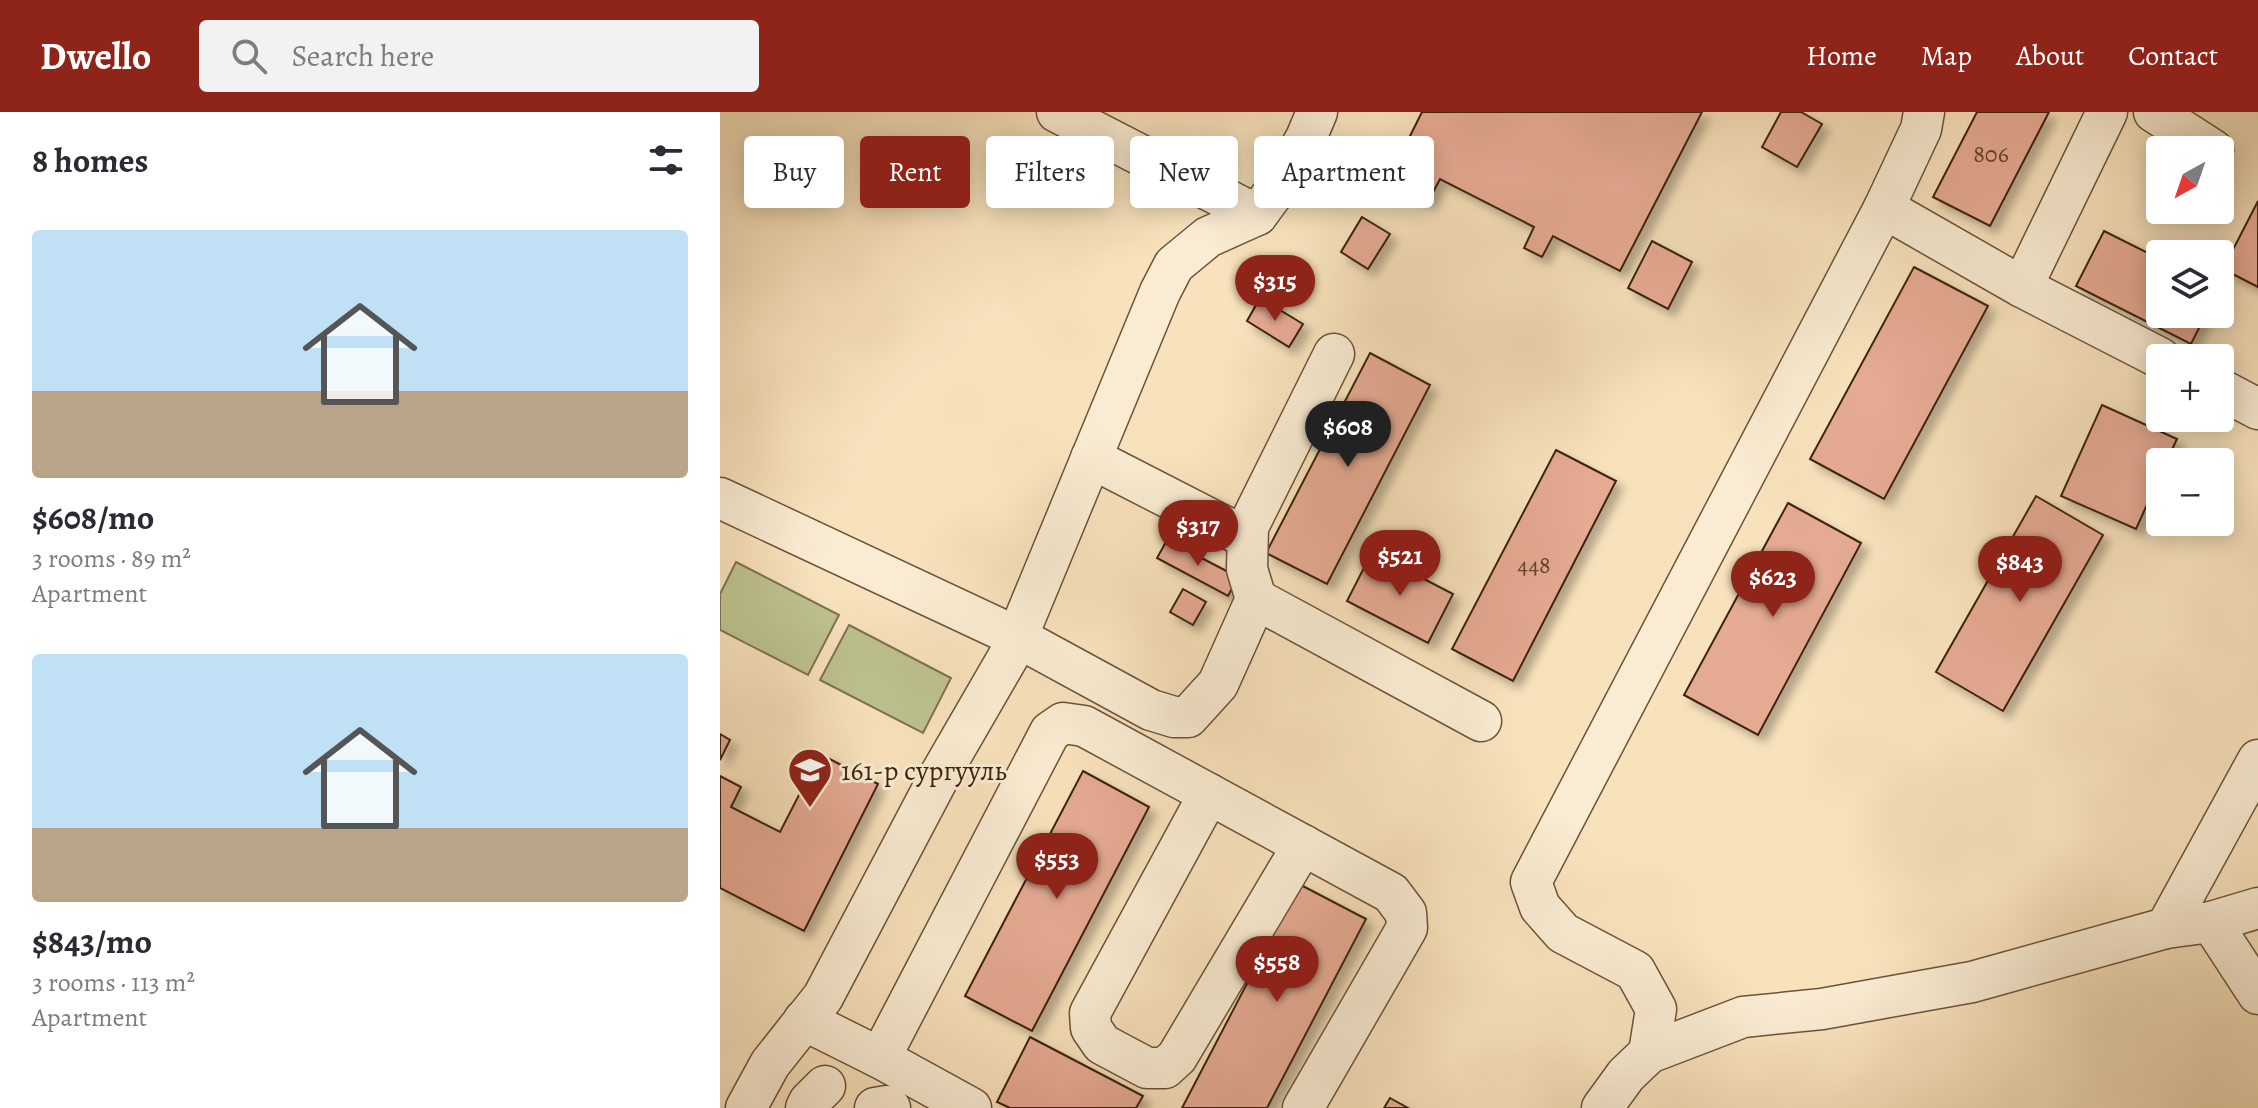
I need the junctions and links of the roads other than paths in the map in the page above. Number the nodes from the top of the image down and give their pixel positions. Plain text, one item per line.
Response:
1 (1057, 112) edge
2 (1317, 112) edge
3 (1924, 112) edge
4 (2107, 112) edge
5 (2154, 112) edge
6 (2191, 136) edge
7 (1884, 208) junction
8 (1257, 215) junction
9 (2022, 287) junction
10 (2146, 351) edge
11 (1334, 354) dead end
12 (2234, 396) edge
13 (2258, 409) edge
14 (1091, 458) junction
15 (720, 498) edge
16 (1247, 538) junction
17 (1256, 599) junction
18 (1017, 637) junction
19 (1481, 721) dead end
20 (2258, 760) edge
21 (1209, 794) junction
22 (1303, 845) junction
23 (2258, 908) edge
24 (2211, 922) junction
25 (2166, 928) junction
26 (2258, 994) edge
27 (804, 1020) junction
28 (1649, 1053) junction
29 (880, 1058) junction
30 (746, 1108) edge
31 (875, 1108) edge
32 (890, 1108) edge
33 (971, 1108) edge
34 (1303, 1108) edge
35 (1602, 1108) edge

1 - 8 street
2 - 8 street
3 - 7 street
4 - 9 street
5 - 6 street
7 - 9 street
7 - 28 street
8 - 14 street
9 - 10 street
11 - 16 street
12 - 13 street
14 - 16 street
14 - 18 street
15 - 18 street
16 - 17 street
17 - 18 street
17 - 19 street
18 - 27 street
20 - 25 street
21 - 22 street
21 - 22 street
21 - 29 street
22 - 34 street
23 - 24 street
24 - 25 street
24 - 26 street
25 - 28 street
27 - 29 street
27 - 30 street
28 - 35 street
29 - 33 street
31 - 32 street

